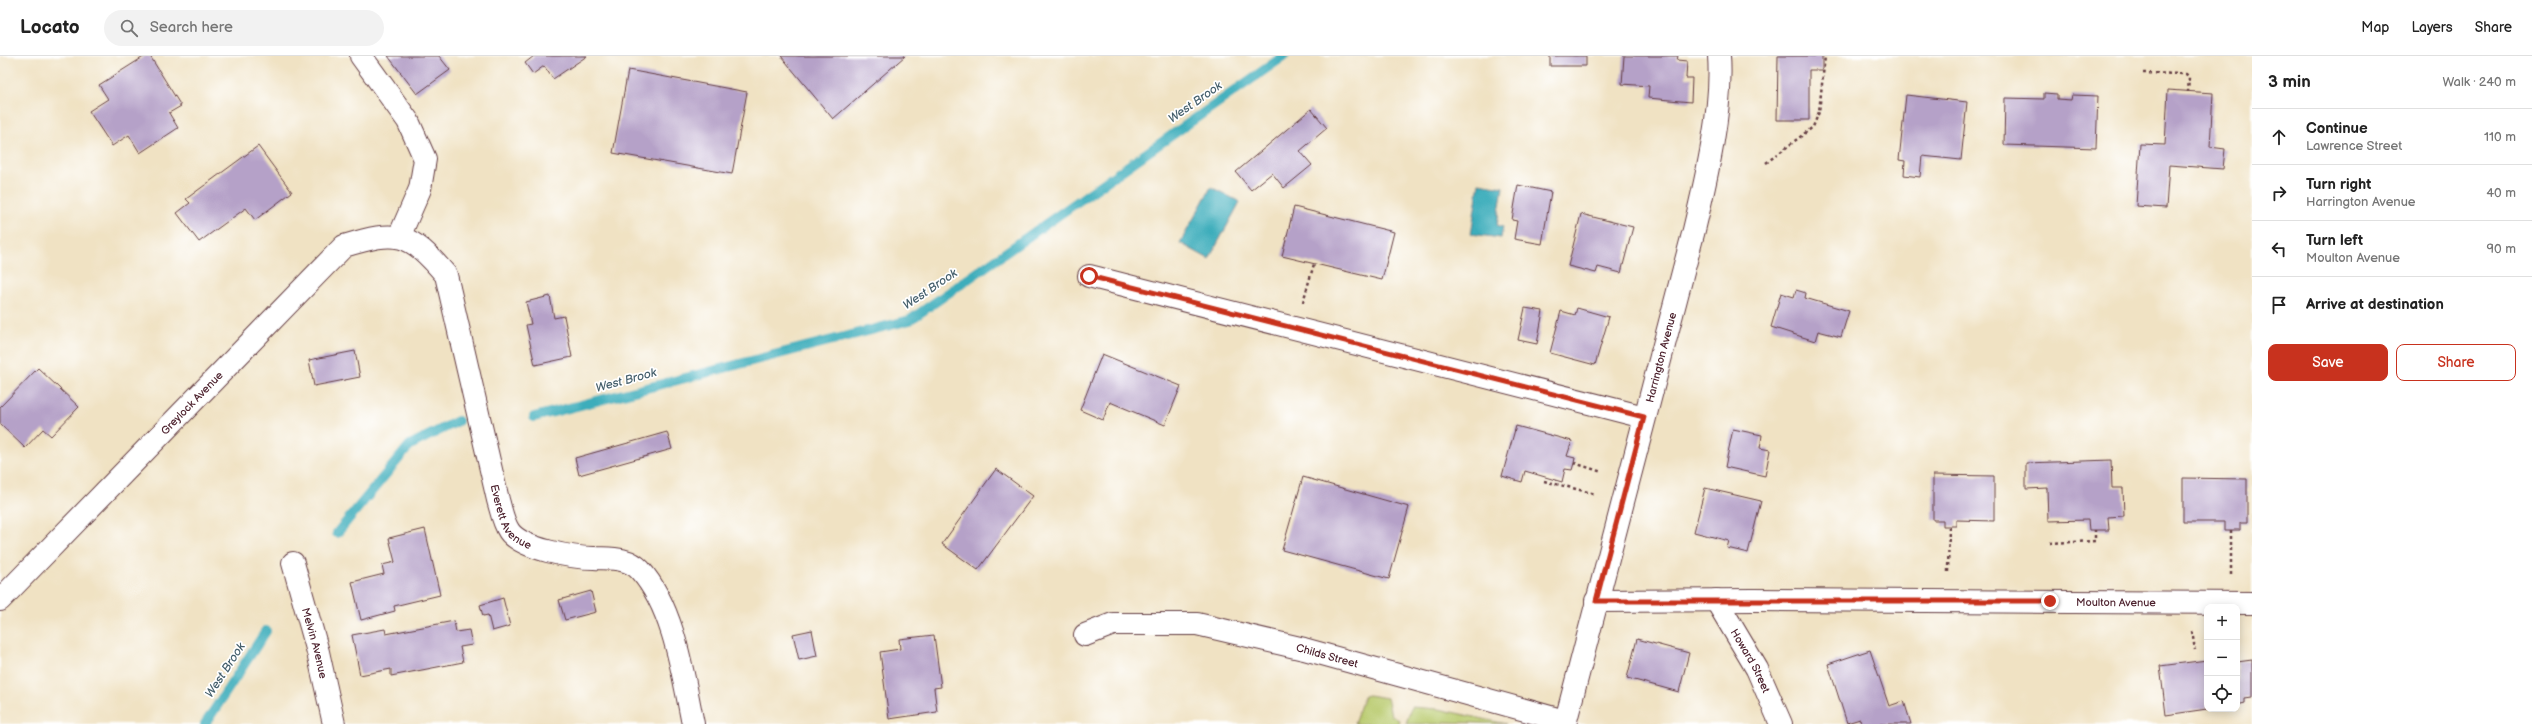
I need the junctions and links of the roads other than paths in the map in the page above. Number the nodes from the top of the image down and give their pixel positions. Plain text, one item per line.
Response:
1 (361, 56) edge
2 (1719, 56) edge
3 (398, 237) junction
4 (1089, 276) dead end
5 (1644, 417) junction
6 (293, 563) dead end
7 (0, 600) edge
8 (1716, 600) junction
9 (1596, 601) junction
10 (2252, 603) edge
11 (1085, 635) dead end
12 (1565, 722) edge
13 (334, 724) edge
14 (693, 724) edge
15 (1781, 724) edge

1 - 3 street
2 - 5 street, Harrington Avenue
3 - 7 street, Greylock Avenue
3 - 14 street, Everett Avenue
4 - 5 street
5 - 9 street, Harrington Avenue
6 - 13 street, Melvin Avenue
8 - 9 street, Moulton Avenue
8 - 10 street, Moulton Avenue
8 - 15 street, Howard Street
9 - 12 street, Harrington Avenue
11 - 12 street, Childs Street

